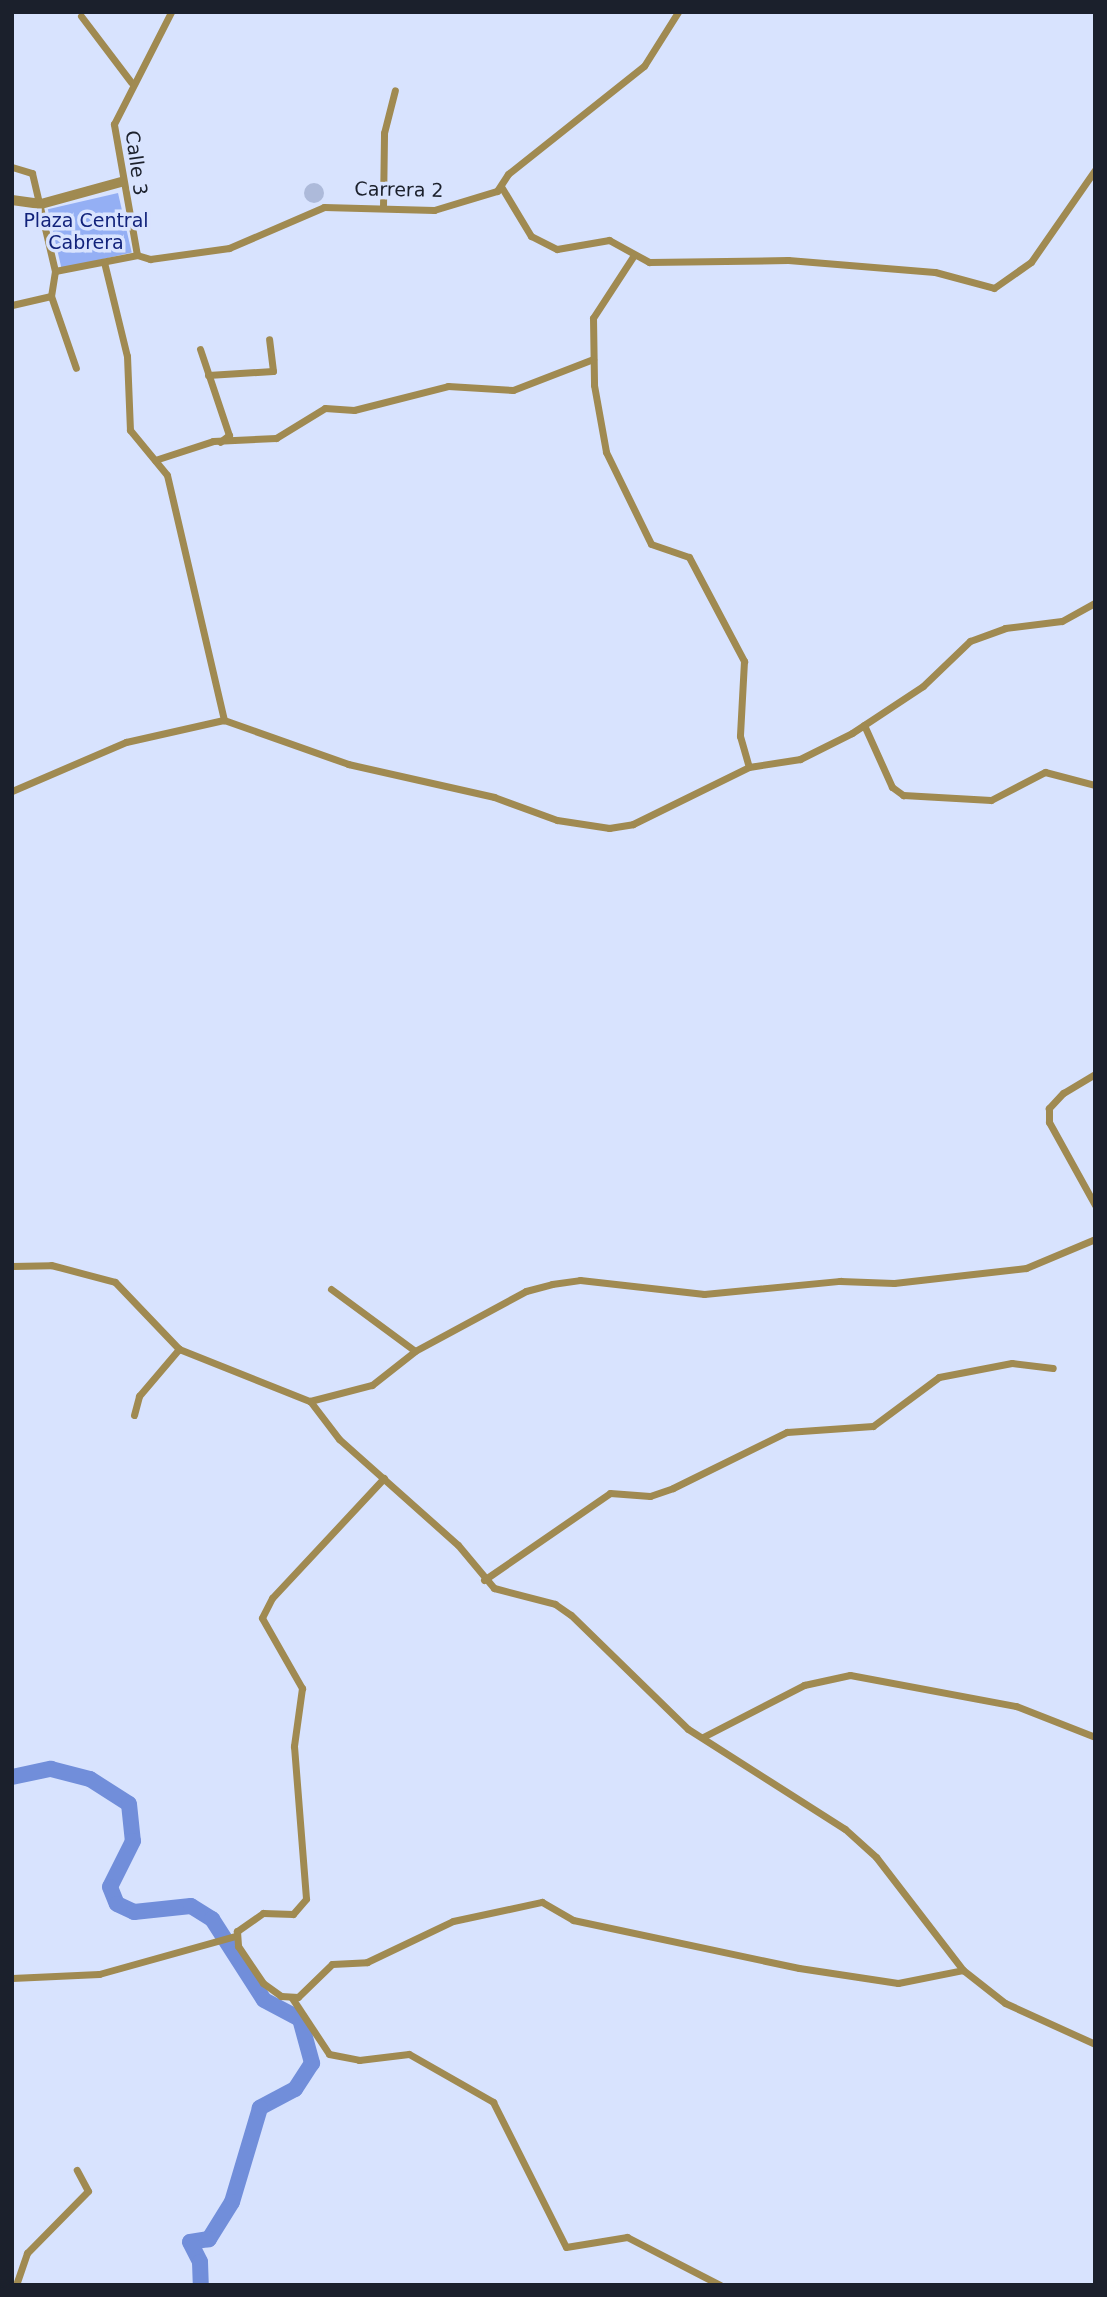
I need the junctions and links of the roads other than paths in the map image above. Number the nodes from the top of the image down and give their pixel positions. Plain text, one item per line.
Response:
1 (171, 12) edge
2 (675, 13) edge
3 (81, 16) dead end
4 (131, 82) junction
5 (395, 90) dead end
6 (12, 167) edge
7 (1095, 170) edge
8 (121, 181) junction
9 (502, 188) junction
10 (12, 200) edge
11 (41, 204) junction
12 (383, 207) junction
13 (137, 255) junction
14 (634, 255) junction
15 (104, 262) junction
16 (55, 271) junction
17 (51, 296) junction
18 (12, 305) edge
19 (269, 339) dead end
20 (200, 349) dead end
21 (593, 359) junction
22 (76, 368) dead end
23 (208, 375) junction
24 (220, 442) junction
25 (155, 460) junction
26 (1095, 603) edge
27 (223, 720) junction
28 (864, 725) junction
29 (749, 767) junction
30 (1095, 785) edge
31 (12, 791) edge
32 (1095, 1074) edge
33 (1095, 1205) edge
34 (1095, 1239) edge
35 (12, 1266) edge
36 (331, 1289) dead end
37 (179, 1349) junction
38 (415, 1351) junction
39 (1053, 1368) dead end
40 (310, 1401) junction
41 (134, 1415) dead end
42 (384, 1478) junction
43 (484, 1580) junction
44 (704, 1737) junction
45 (1095, 1737) edge
46 (232, 1937) junction
47 (963, 1970) junction
48 (12, 1978) edge
49 (292, 1998) junction
50 (1095, 2044) edge
51 (76, 2170) dead end
52 (16, 2285) edge
53 (720, 2285) edge

1 - 4 street, Calle 3
2 - 9 street
3 - 4 street
4 - 8 street, Calle 3
5 - 12 street
6 - 11 street
7 - 14 street
8 - 11 street
8 - 13 street, Calle 3
9 - 12 street, Carrera 2
9 - 14 street
10 - 11 street
11 - 16 street
12 - 13 street, Carrera 2
13 - 15 street, Carrera 2
14 - 21 street
15 - 16 street, Carrera 2
15 - 25 street
16 - 17 street
17 - 18 street
17 - 22 street
19 - 23 street
20 - 23 street
21 - 24 street
21 - 29 street
23 - 24 street
24 - 25 street
25 - 27 street
26 - 28 street
27 - 29 street
27 - 31 street
28 - 29 street
28 - 30 street
32 - 33 street
34 - 38 street
35 - 37 street
36 - 38 street
37 - 40 street
37 - 41 street
38 - 40 street
39 - 43 street
40 - 42 street
42 - 43 street
42 - 46 street
43 - 44 street
44 - 45 street
44 - 47 street
46 - 48 street
46 - 49 street
47 - 49 street
47 - 50 street
49 - 53 street
51 - 52 street

